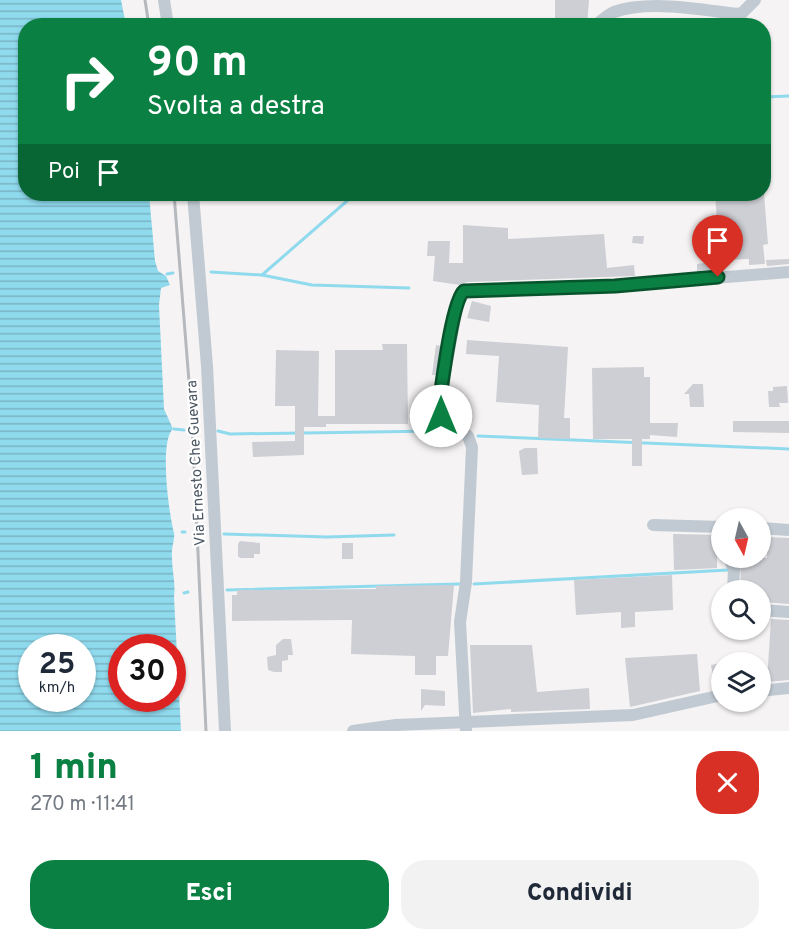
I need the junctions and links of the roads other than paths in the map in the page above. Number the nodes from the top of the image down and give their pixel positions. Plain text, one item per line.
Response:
1 (164, 0) edge
2 (755, 0) edge
3 (167, 18) edge
4 (606, 18) edge
5 (195, 201) edge
6 (789, 272) edge
7 (653, 525) dead end
8 (711, 526) edge
9 (771, 529) edge
10 (789, 530) edge
11 (771, 611) edge
12 (789, 612) edge
13 (789, 688) edge
14 (771, 690) edge
15 (711, 697) edge
16 (465, 728) edge
17 (225, 731) edge
18 (353, 731) edge

1 - 3 street
2 - 4 street
5 - 17 street, Via Ernesto Che Guevara
6 - 16 street
7 - 8 street
9 - 10 street
11 - 12 street
13 - 14 street
15 - 16 street
16 - 18 street

